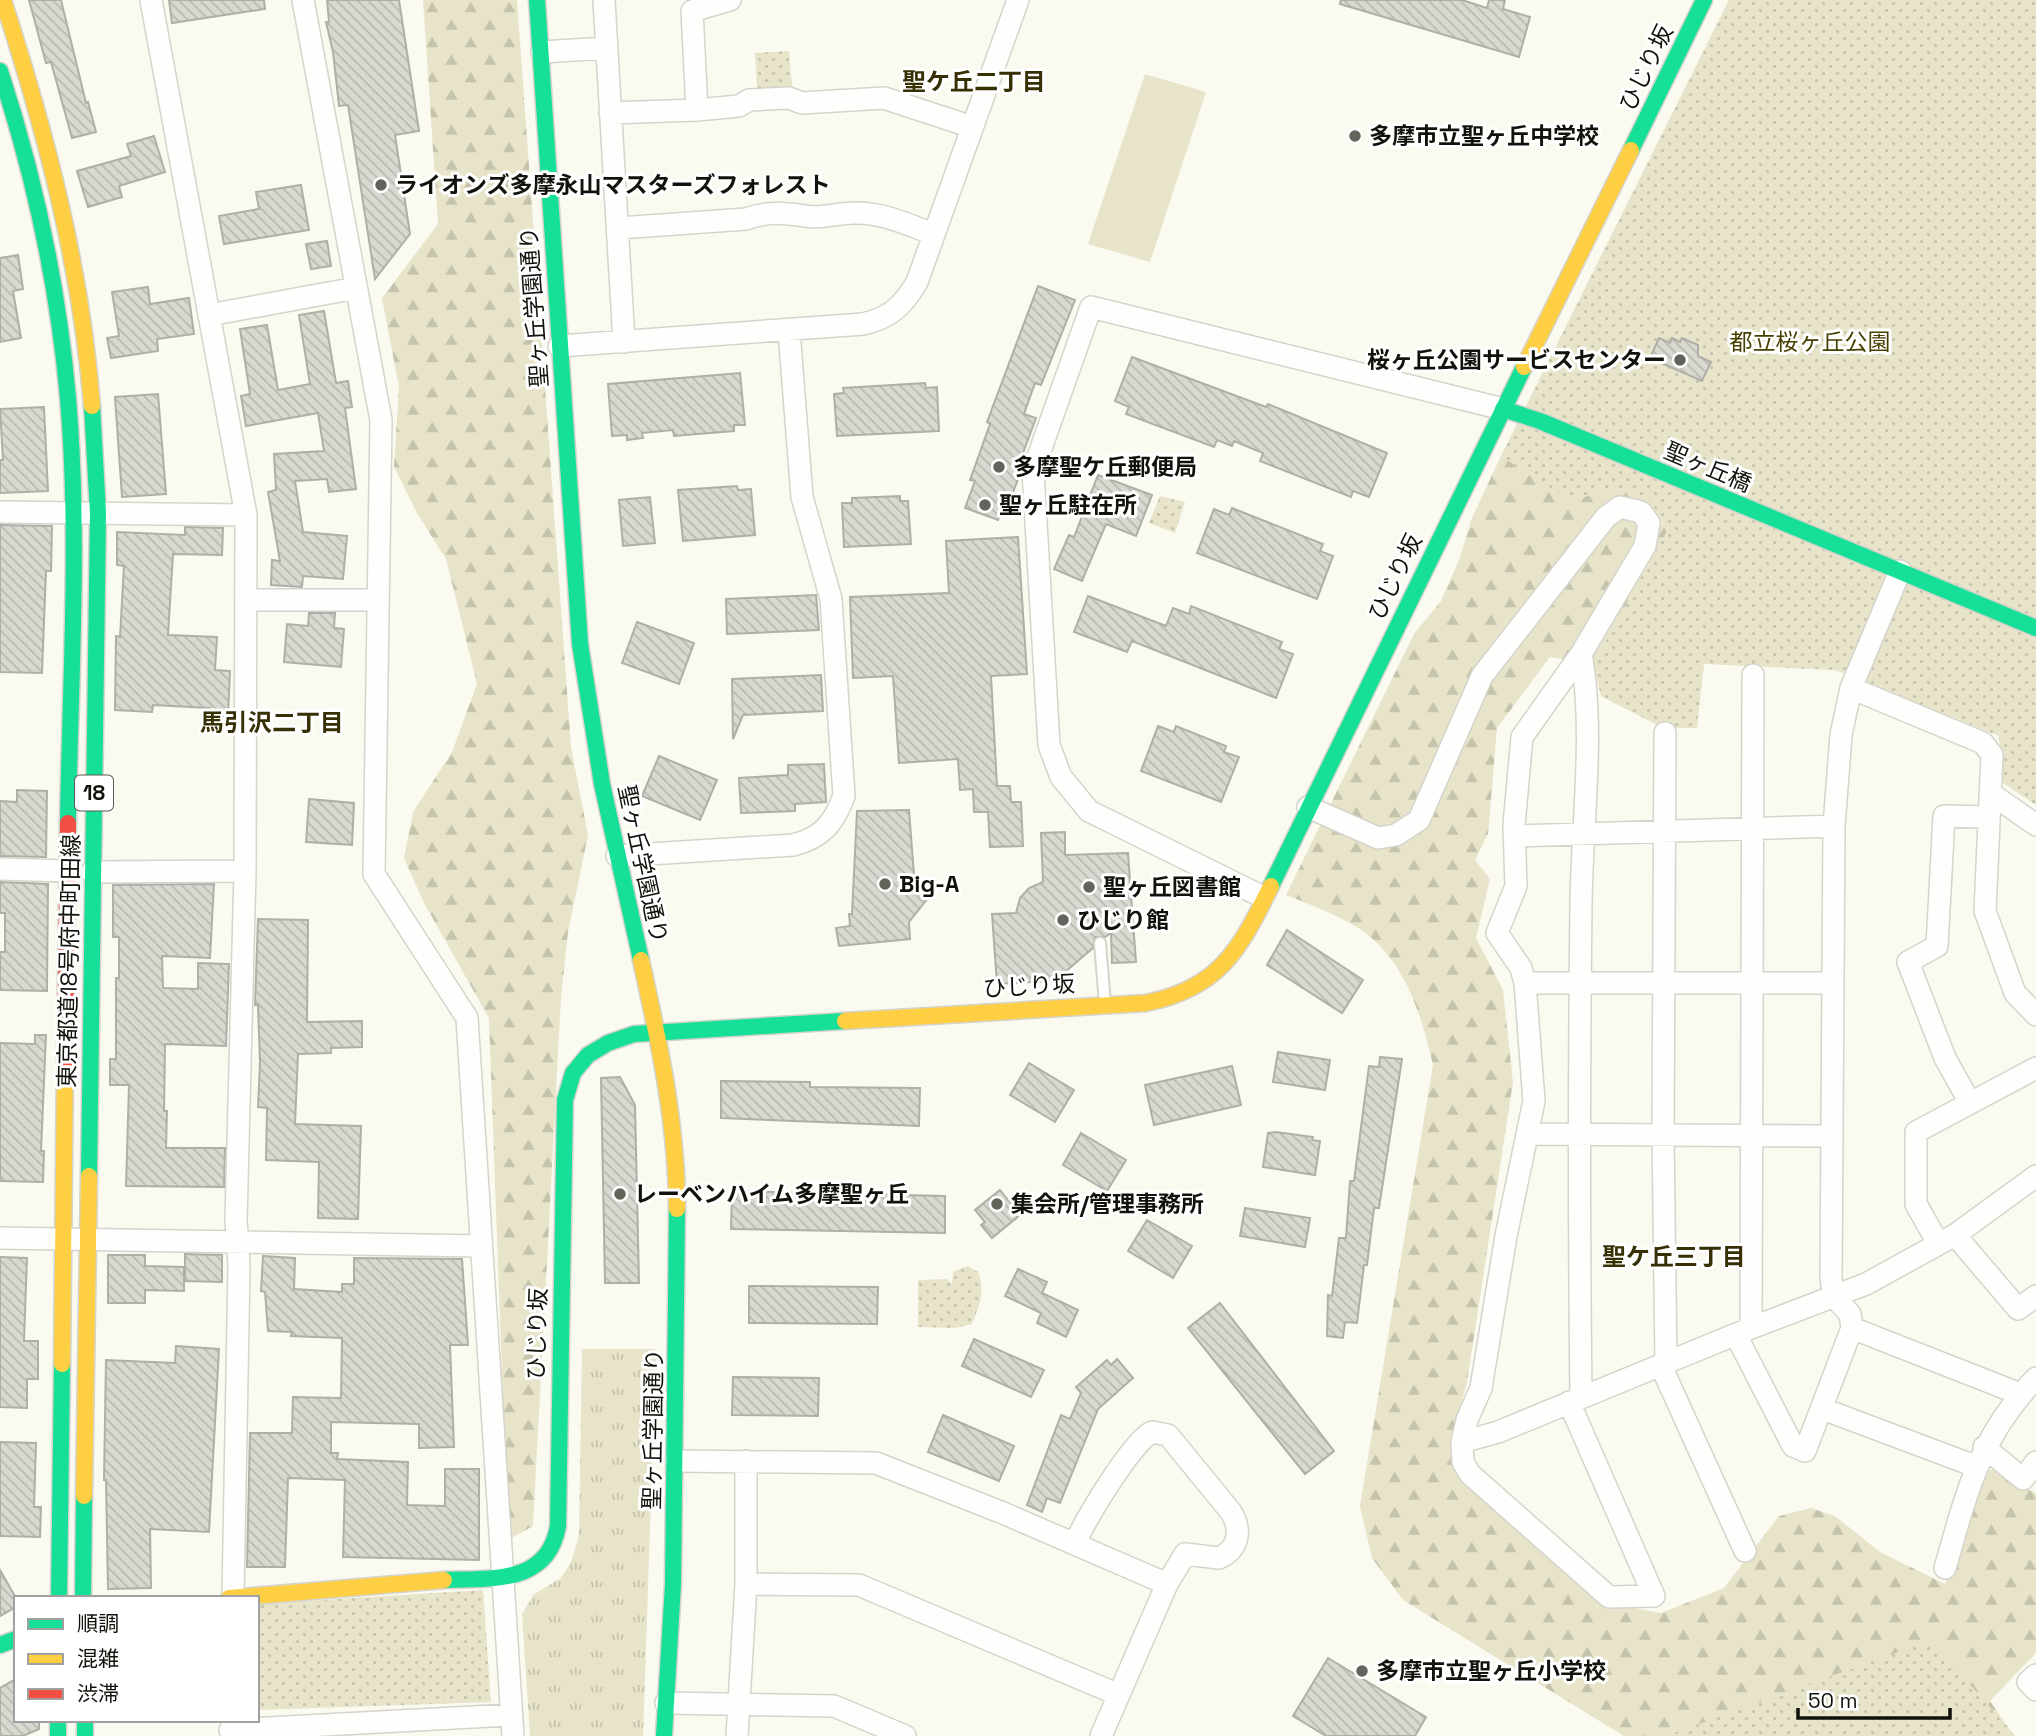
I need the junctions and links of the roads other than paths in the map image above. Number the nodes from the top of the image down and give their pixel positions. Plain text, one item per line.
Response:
1 (3, 0) edge
2 (151, 0) edge
3 (303, 0) edge
4 (537, 0) edge
5 (604, 0) edge
6 (730, 0) edge
7 (1018, 0) edge
8 (1704, 0) edge
9 (606, 48) junction
10 (542, 52) junction
11 (0, 71) edge
12 (697, 110) junction
13 (610, 113) junction
14 (972, 127) junction
15 (618, 228) junction
16 (934, 233) junction
17 (356, 288) junction
18 (209, 315) junction
19 (789, 331) junction
20 (624, 342) junction
21 (559, 346) junction
22 (1503, 410) junction
23 (0, 512) edge
24 (72, 513) junction
25 (98, 513) junction
26 (246, 514) junction
27 (1900, 571) junction
28 (246, 600) junction
29 (379, 600) junction
30 (2036, 628) edge
31 (1581, 654) junction
32 (1753, 675) dead end
33 (1851, 688) junction
34 (1665, 733) dead end
35 (1990, 793) junction
36 (1308, 807) junction
37 (1989, 817) junction
38 (2036, 825) edge
39 (1834, 826) junction
40 (1752, 828) junction
41 (1663, 830) junction
42 (1581, 833) junction
43 (1514, 836) junction
44 (617, 856) junction
45 (0, 869) edge
46 (66, 871) junction
47 (245, 871) junction
48 (92, 872) junction
49 (1263, 897) junction
50 (1100, 943) dead end
51 (1580, 981) junction
52 (1664, 981) junction
53 (1525, 983) junction
54 (1751, 983) junction
55 (1833, 983) junction
56 (1105, 1004) junction
57 (2036, 1015) edge
58 (657, 1032) junction
59 (2036, 1068) edge
60 (1970, 1103) junction
61 (1577, 1133) junction
62 (1529, 1134) junction
63 (1663, 1135) junction
64 (1750, 1135) junction
65 (1831, 1136) junction
66 (2036, 1175) edge
67 (0, 1238) edge
68 (62, 1239) junction
69 (1946, 1239) junction
70 (88, 1240) junction
71 (237, 1241) junction
72 (481, 1246) junction
73 (2036, 1296) edge
74 (1834, 1297) junction
75 (1852, 1328) junction
76 (1744, 1331) junction
77 (1664, 1365) junction
78 (2036, 1378) edge
79 (2020, 1394) junction
80 (1575, 1400) junction
81 (1823, 1409) junction
82 (1462, 1442) junction
83 (1980, 1457) junction
84 (676, 1461) junction
85 (746, 1461) junction
86 (2036, 1462) edge
87 (1075, 1544) junction
88 (1745, 1550) dead end
89 (1945, 1568) dead end
90 (503, 1577) junction
91 (746, 1584) junction
92 (1167, 1584) junction
93 (59, 1596) edge
94 (83, 1596) edge
95 (232, 1596) edge
96 (252, 1596) edge
97 (2036, 1675) edge
98 (2036, 1690) edge
99 (1119, 1695) junction
100 (667, 1703) junction
101 (739, 1705) junction
102 (512, 1726) edge
103 (231, 1729) edge
104 (664, 1736) edge
105 (737, 1736) edge
106 (905, 1736) edge
107 (1101, 1736) edge

1 - 25 street, 東京都道18号府中町田線 / 18
2 - 18 street
3 - 17 street
4 - 10 street, 聖ヶ丘学園通り
5 - 9 street
6 - 12 street
7 - 14 street
8 - 22 street, ひじり坂
9 - 10 street
9 - 13 street
10 - 21 street, 聖ヶ丘学園通り
11 - 24 street, 東京都道18号府中町田線 / 18
12 - 13 street
12 - 14 street
13 - 15 street
14 - 16 street
15 - 16 street
15 - 20 street
16 - 19 street
17 - 18 street
17 - 29 street
18 - 26 street
19 - 20 street
19 - 44 street
20 - 21 street
21 - 44 street, 聖ヶ丘学園通り
22 - 27 street, 聖ヶ丘橋
22 - 36 street, ひじり坂
22 - 49 street
23 - 24 street
24 - 25 street
24 - 46 street, 東京都道18号府中町田線 / 18
25 - 26 street
25 - 48 street, 東京都道18号府中町田線 / 18
26 - 28 street
27 - 30 street, 聖ヶ丘橋
27 - 33 street
28 - 29 street
28 - 47 street
29 - 72 street
31 - 36 street
31 - 42 street
31 - 43 street
32 - 40 street
33 - 35 street
33 - 39 street
34 - 41 street
35 - 37 street
35 - 38 street
36 - 49 street, ひじり坂
37 - 57 street
37 - 60 street
39 - 40 street
39 - 55 street
40 - 41 street
40 - 54 street
41 - 42 street
41 - 52 street
42 - 43 street
42 - 51 street
43 - 53 street
44 - 58 street, 聖ヶ丘学園通り
45 - 46 street
46 - 68 street, 東京都道18号府中町田線 / 18
47 - 48 street
47 - 71 street
48 - 70 street, 東京都道18号府中町田線 / 18
49 - 56 street, ひじり坂
50 - 56 lane
51 - 52 street
51 - 53 street
51 - 61 street
52 - 54 street
52 - 63 street
53 - 62 street
54 - 55 street
54 - 64 street
55 - 65 street
56 - 58 street, ひじり坂
58 - 84 street, 聖ヶ丘学園通り
58 - 90 street, ひじり坂
59 - 60 street
60 - 69 street
61 - 62 street
61 - 63 street
61 - 80 street
62 - 82 street
63 - 64 street
63 - 77 street
64 - 65 street
64 - 76 street
65 - 74 street
66 - 69 street
67 - 68 street
68 - 70 street
68 - 93 street, 東京都道18号府中町田線 / 18
69 - 73 street
69 - 74 street
70 - 71 street
70 - 94 street, 東京都道18号府中町田線 / 18
71 - 72 street
71 - 95 street
72 - 90 street
74 - 75 street
74 - 76 street
75 - 79 street
75 - 81 street
76 - 77 street
76 - 81 street
77 - 80 street
77 - 88 street
78 - 79 street
79 - 83 street
80 - 82 street
80 - 82 street
81 - 83 street
83 - 86 street
83 - 89 street
84 - 85 street
84 - 100 street, 聖ヶ丘学園通り
85 - 87 street
85 - 91 street
87 - 92 street
87 - 92 street
90 - 96 street, ひじり坂
90 - 102 street
91 - 99 street
91 - 101 street
92 - 99 street
97 - 98 street
99 - 107 street
100 - 101 street
100 - 104 street, 聖ヶ丘学園通り
101 - 105 street
101 - 106 street
102 - 103 street

